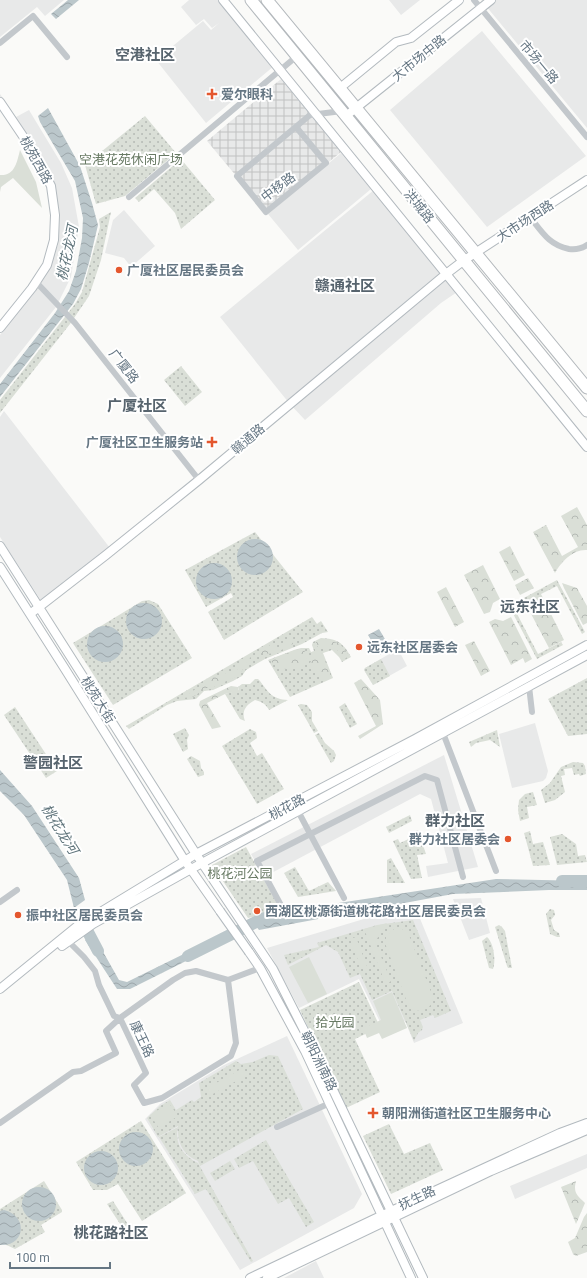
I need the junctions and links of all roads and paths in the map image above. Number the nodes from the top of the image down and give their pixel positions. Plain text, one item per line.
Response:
1 (223, 0) edge
2 (251, 0) edge
3 (267, 0) edge
4 (459, 0) edge
5 (474, 0) edge
6 (491, 0) edge
7 (481, 8) junction
8 (0, 43) edge
9 (297, 56) junction
10 (67, 57) dead end
11 (280, 70) junction
12 (340, 88) junction
13 (0, 102) edge
14 (357, 108) junction
15 (316, 114) junction
16 (344, 114) junction
17 (296, 127) junction
18 (587, 137) edge
19 (587, 180) edge
20 (129, 197) dead end
21 (530, 217) junction
22 (587, 246) edge
23 (476, 253) junction
24 (464, 261) junction
25 (446, 274) junction
26 (36, 282) junction
27 (0, 328) edge
28 (587, 388) edge
29 (587, 411) edge
30 (587, 447) edge
31 (199, 480) junction
32 (0, 546) edge
33 (0, 568) edge
34 (39, 608) junction
35 (30, 614) junction
36 (587, 645) edge
37 (587, 655) edge
38 (529, 686) junction
39 (532, 712) dead end
40 (443, 733) junction
41 (298, 811) junction
42 (310, 834) junction
43 (196, 854) junction
44 (185, 861) junction
45 (202, 863) junction
46 (190, 869) junction
47 (496, 872) dead end
48 (463, 877) dead end
49 (17, 890) dead end
50 (344, 898) dead end
51 (0, 902) edge
52 (283, 909) dead end
53 (68, 941) junction
54 (260, 968) junction
55 (228, 980) junction
56 (0, 989) edge
57 (0, 994) edge
58 (120, 1018) junction
59 (330, 1103) junction
60 (0, 1123) edge
61 (587, 1123) edge
62 (277, 1128) dead end
63 (587, 1130) edge
64 (392, 1214) junction
65 (382, 1219) junction
66 (250, 1278) edge
67 (267, 1278) edge
68 (411, 1278) edge
69 (423, 1278) edge

1 - 11 main road
2 - 9 highway, 洪城路
3 - 12 highway, 洪城路
4 - 12 main road
5 - 7 street, 市场一路
6 - 7 main road, 大市场中路
7 - 14 main road, 大市场中路
7 - 18 street, 市场一路
8 - 10 street
9 - 11 street
9 - 16 highway, 洪城路
11 - 15 main road
11 - 20 street
12 - 14 highway, 洪城路
13 - 26 main road, 桃苑西路
14 - 16 main road, 大市场中路
14 - 23 highway, 洪城路
15 - 16 street, 中移路
15 - 17 street, 中移路
15 - 25 main road
16 - 24 highway, 洪城路
17 - 17 street, 中移路
19 - 21 main road, 大市场西路
21 - 22 street
21 - 23 main road, 大市场西路
23 - 24 main road, 大市场西路
23 - 28 highway, 洪城路
24 - 25 main road, 赣通路
24 - 29 highway, 洪城路
25 - 30 main road
25 - 31 main road, 赣通路
26 - 27 main road, 桃苑西路
26 - 31 street, 广厦路
31 - 34 main road, 赣通路
32 - 34 main road, 桃苑大街
33 - 35 main road, 桃苑大街
34 - 35 main road, 赣通路
34 - 43 main road, 桃苑大街
35 - 44 main road, 桃苑大街
36 - 43 main road, 桃花路
37 - 38 main road, 桃花路
38 - 39 street
38 - 40 main road, 桃花路
40 - 41 main road, 桃花路
40 - 47 street
41 - 42 street
41 - 45 main road, 桃花路
42 - 48 street
42 - 50 street
42 - 52 street
43 - 44 main road, 桃花路
43 - 45 main road, 朝阳洲南路
44 - 46 main road, 朝阳洲南路
44 - 56 main road, 桃花路
45 - 46 main road, 桃花路
45 - 64 main road, 朝阳洲南路
46 - 53 main road, 桃花路
46 - 54 main road, 朝阳洲南路, bridge
49 - 51 street
53 - 57 main road, 桃花路
53 - 58 street
54 - 55 street
54 - 59 main road, 朝阳洲南路
55 - 58 street
55 - 58 street, 康王路
58 - 60 street, 康王路
59 - 62 street
59 - 65 main road, 朝阳洲南路
61 - 64 main road, 抚生路
63 - 64 main road, 抚生路
64 - 65 main road, 抚生路
64 - 69 main road, 朝阳洲南路
65 - 66 main road, 抚生路
65 - 67 main road, 抚生路
65 - 68 main road, 朝阳洲南路

